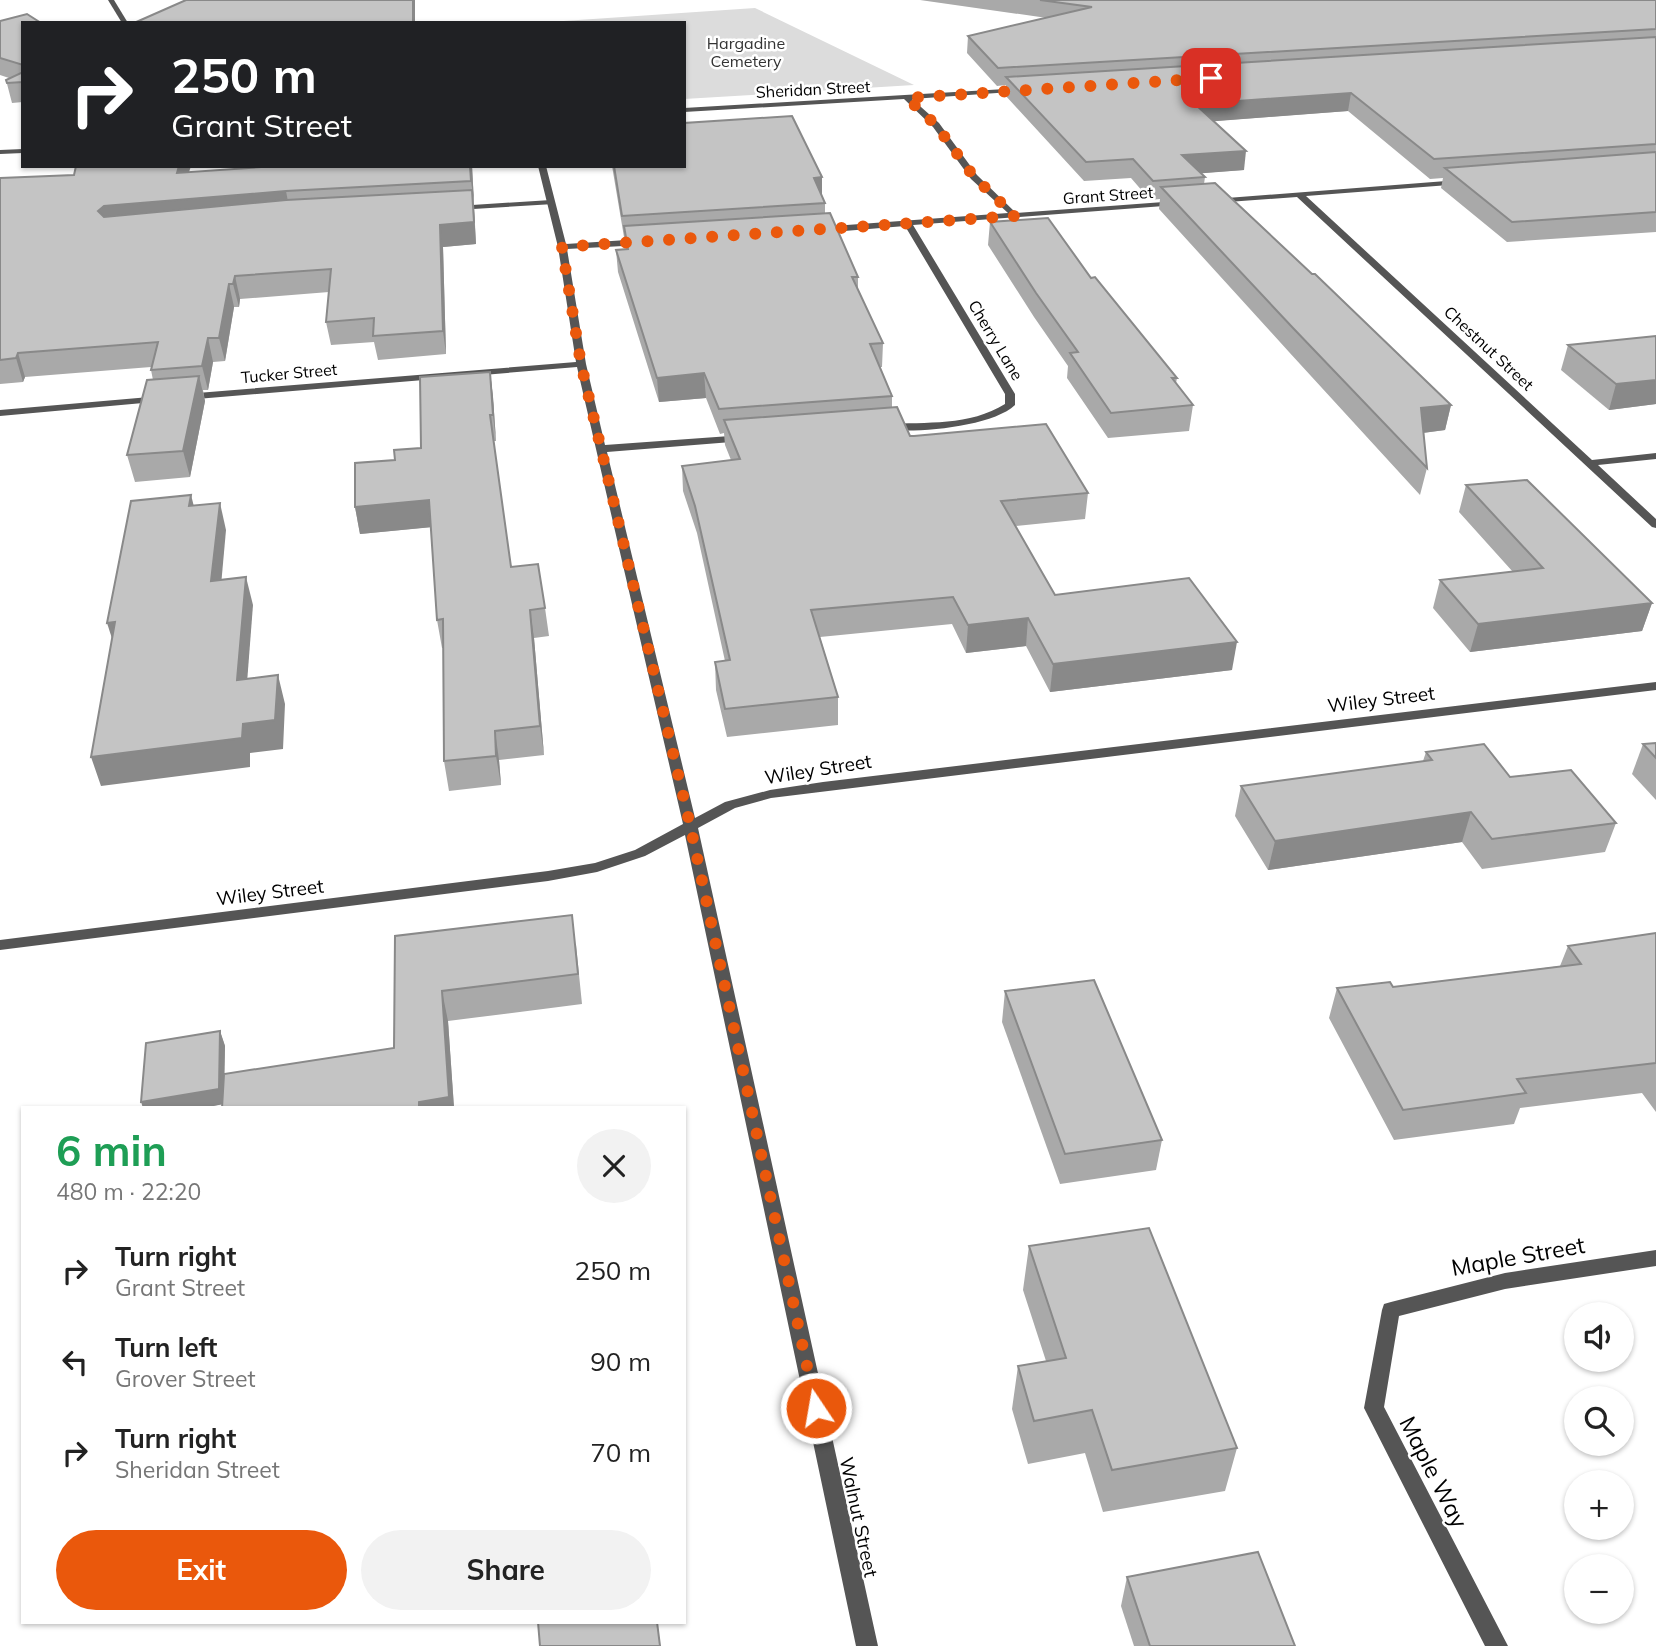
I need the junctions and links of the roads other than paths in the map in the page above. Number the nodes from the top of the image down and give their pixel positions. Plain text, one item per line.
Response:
1 (111, 0) edge
2 (124, 21) edge
3 (1030, 90) edge
4 (907, 98) junction
5 (686, 110) edge
6 (21, 151) edge
7 (0, 152) edge
8 (542, 168) edge
9 (1464, 181) edge
10 (1299, 194) junction
11 (1205, 201) edge
12 (551, 202) junction
13 (1191, 202) edge
14 (442, 209) edge
15 (1015, 216) junction
16 (908, 224) junction
17 (811, 230) edge
18 (659, 241) edge
19 (562, 247) junction
20 (581, 364) junction
21 (180, 398) edge
22 (166, 399) edge
23 (0, 413) edge
24 (874, 428) edge
25 (751, 437) edge
26 (600, 449) junction
27 (1656, 456) edge
28 (1589, 463) junction
29 (1656, 525) edge
30 (1656, 686) edge
31 (690, 825) junction
32 (0, 945) edge
33 (1656, 1258) edge
34 (1391, 1310) joint
35 (867, 1646) edge
36 (1497, 1646) edge

1 - 2 street
3 - 4 street, Sheridan Street
4 - 5 street, Sheridan Street
4 - 15 street
6 - 7 street
8 - 12 street, Walnut Street
9 - 10 street
10 - 11 street
10 - 28 street, Chestnut Street
12 - 14 street
12 - 19 street, Walnut Street
13 - 15 street, Grant Street
15 - 16 street, Grant Street
16 - 17 street, Grant Street
16 - 24 street, Cherry Lane
18 - 19 street
19 - 20 street, Walnut Street
20 - 21 street, Tucker Street
20 - 26 street, Walnut Street
22 - 23 street
25 - 26 street
26 - 31 street, Walnut Street
27 - 28 street
28 - 29 street, Chestnut Street
30 - 31 street, Wiley Street
31 - 32 street, Wiley Street
31 - 35 street, Walnut Street
33 - 34 street, Maple Street
34 - 36 street, Maple Way

